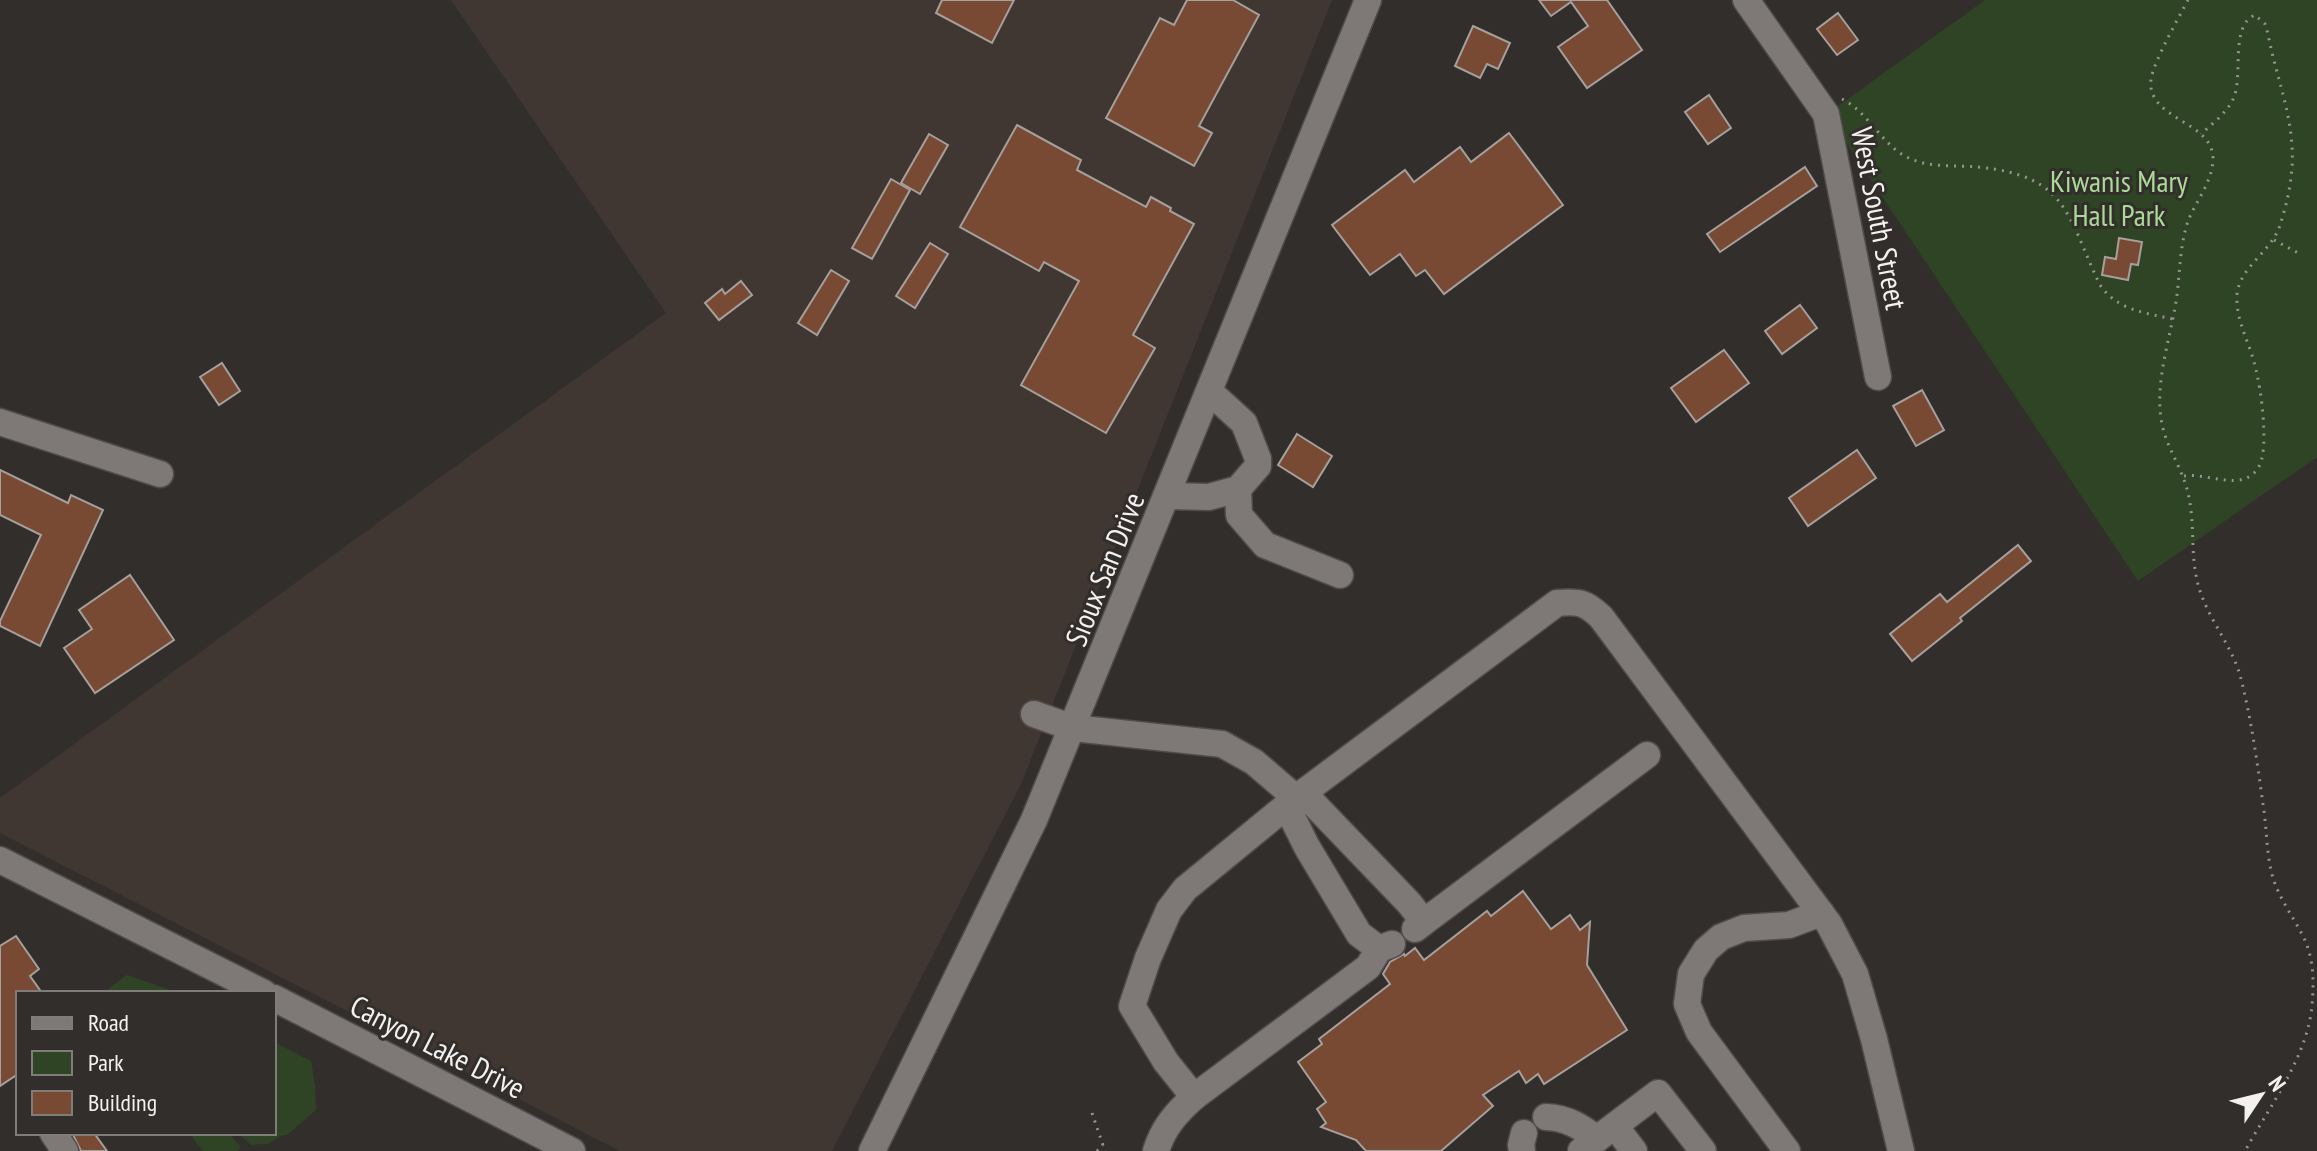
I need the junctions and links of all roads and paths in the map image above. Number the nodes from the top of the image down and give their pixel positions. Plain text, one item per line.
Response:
1 (1368, 0) edge
2 (1746, 0) edge
3 (2188, 0) edge
4 (1817, 100) junction
5 (2201, 134) junction
6 (2274, 240) junction
7 (2302, 255) dead end
8 (2173, 319) junction
9 (1878, 377) dead end
10 (1210, 392) junction
11 (0, 422) edge
12 (160, 474) dead end
13 (2184, 476) junction
14 (1238, 489) junction
15 (1168, 496) junction
16 (1340, 575) dead end
17 (1034, 714) dead end
18 (1073, 728) junction
19 (1647, 755) dead end
20 (1296, 798) junction
21 (0, 860) edge
22 (1821, 913) junction
23 (260, 991) edge
24 (276, 999) edge
25 (1194, 1097) junction
26 (1092, 1113) dead end
27 (1546, 1117) dead end
28 (1593, 1143) edge
29 (1103, 1145) junction
30 (572, 1151) edge
31 (872, 1151) edge
32 (1097, 1151) edge
33 (1105, 1151) edge
34 (1156, 1151) edge
35 (1634, 1151) edge
36 (1703, 1151) edge
37 (1787, 1151) edge
38 (1901, 1151) edge
39 (2245, 1151) edge

1 - 10 street, Sioux San Drive
2 - 4 street, West South Street
3 - 5 path
4 - 8 path
4 - 9 street, West South Street
5 - 6 path
5 - 8 path
6 - 7 path
6 - 13 path
8 - 13 path
10 - 14 street
10 - 15 street, Sioux San Drive
11 - 12 street
13 - 39 path
14 - 15 street
14 - 16 street
15 - 18 street, Sioux San Drive
17 - 18 street
18 - 20 street
18 - 31 street, Sioux San Drive
19 - 20 street
20 - 22 street
20 - 25 street
20 - 25 street
21 - 23 street
22 - 37 street
22 - 38 street
24 - 30 street, Canyon Lake Drive
25 - 34 street
26 - 29 path
27 - 28 street
28 - 35 street
28 - 36 street
29 - 32 path
29 - 33 path

